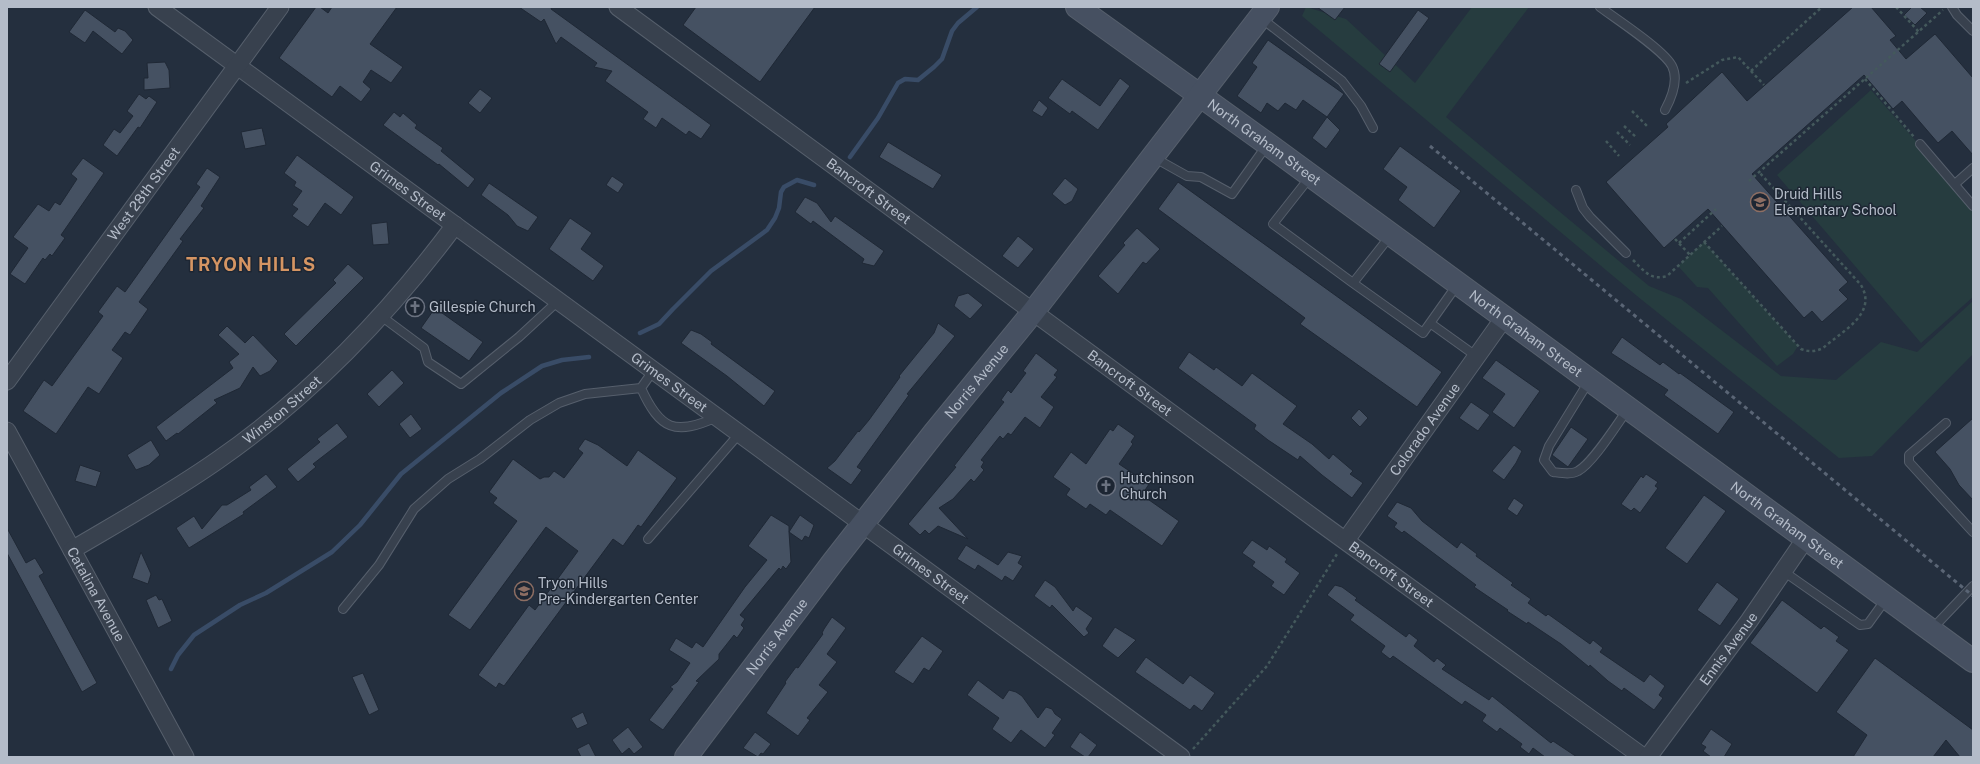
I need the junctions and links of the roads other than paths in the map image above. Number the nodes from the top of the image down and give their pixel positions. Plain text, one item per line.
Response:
1 (157, 7) edge
2 (280, 7) edge
3 (1077, 7) edge
4 (1600, 7) edge
5 (1952, 7) edge
6 (624, 9) edge
7 (1264, 12) edge
8 (1973, 31) edge
9 (237, 65) junction
10 (1200, 95) junction
11 (1665, 110) dead end
12 (1373, 128) dead end
13 (1920, 144) road end
14 (1268, 145) junction
15 (1153, 157) junction
16 (1973, 168) edge
17 (1311, 176) junction
18 (1955, 184) junction
19 (1576, 190) dead end
20 (1973, 206) edge
21 (455, 225) junction
22 (1391, 236) junction
23 (1626, 253) road end
24 (1353, 283) junction
25 (1458, 285) junction
26 (558, 301) junction
27 (1033, 312) junction
28 (381, 316) junction
29 (1504, 318) junction
30 (1430, 323) junction
31 (1476, 356) junction
32 (653, 371) junction
33 (1589, 380) junction
34 (7, 381) edge
35 (641, 388) junction
36 (1628, 409) junction
37 (717, 417) junction
38 (1946, 423) dead end
39 (7, 431) edge
40 (739, 434) junction
41 (862, 524) junction
42 (1973, 532) edge
43 (1806, 538) junction
44 (648, 540) dead end
45 (1346, 540) junction
46 (72, 550) junction
47 (1783, 572) junction
48 (1973, 586) edge
49 (1887, 598) junction
50 (343, 609) dead end
51 (1931, 630) junction
52 (1973, 661) edge
53 (1186, 754) edge
54 (185, 757) edge
55 (686, 757) edge
56 (1643, 757) edge
57 (1648, 757) edge

1 - 9 street, Grimes Street
2 - 9 street, West 28th Street
3 - 10 main road, North Graham Street
4 - 11 lane
5 - 8 lane
6 - 27 street, Bancroft Street
7 - 10 main road, Norris Avenue
7 - 12 lane
9 - 21 street, Grimes Street
9 - 34 street, West 28th Street
10 - 14 main road, North Graham Street
10 - 15 main road, Norris Avenue
13 - 18 lane
14 - 15 lane
14 - 17 main road, North Graham Street
15 - 27 main road, Norris Avenue
16 - 18 lane
17 - 22 main road, North Graham Street
17 - 24 lane
18 - 20 lane
19 - 23 lane
21 - 26 street, Grimes Street
21 - 28 street, Winston Street
22 - 24 lane
22 - 25 main road, North Graham Street
24 - 30 lane
25 - 29 main road, North Graham Street
25 - 30 lane
26 - 28 lane
26 - 32 street, Grimes Street
27 - 41 main road, Norris Avenue
27 - 45 street, Bancroft Street
28 - 46 street, Winston Street
29 - 31 street, Colorado Avenue
29 - 33 main road, North Graham Street
30 - 31 lane
31 - 45 street, Colorado Avenue
32 - 35 lane
32 - 37 street, Grimes Street
33 - 36 main road, North Graham Street
33 - 36 lane
35 - 37 lane
35 - 50 lane
36 - 43 main road, North Graham Street
37 - 40 street, Grimes Street
38 - 42 lane
39 - 46 street, Catalina Avenue
40 - 41 street, Grimes Street
40 - 44 lane
41 - 53 street, Grimes Street
41 - 55 main road, Norris Avenue
43 - 47 street, Ennis Avenue
43 - 49 main road, North Graham Street
45 - 56 street, Bancroft Street
46 - 54 street, Catalina Avenue
47 - 49 lane
47 - 57 street, Ennis Avenue
48 - 51 lane
49 - 51 main road, North Graham Street
51 - 52 main road, North Graham Street

